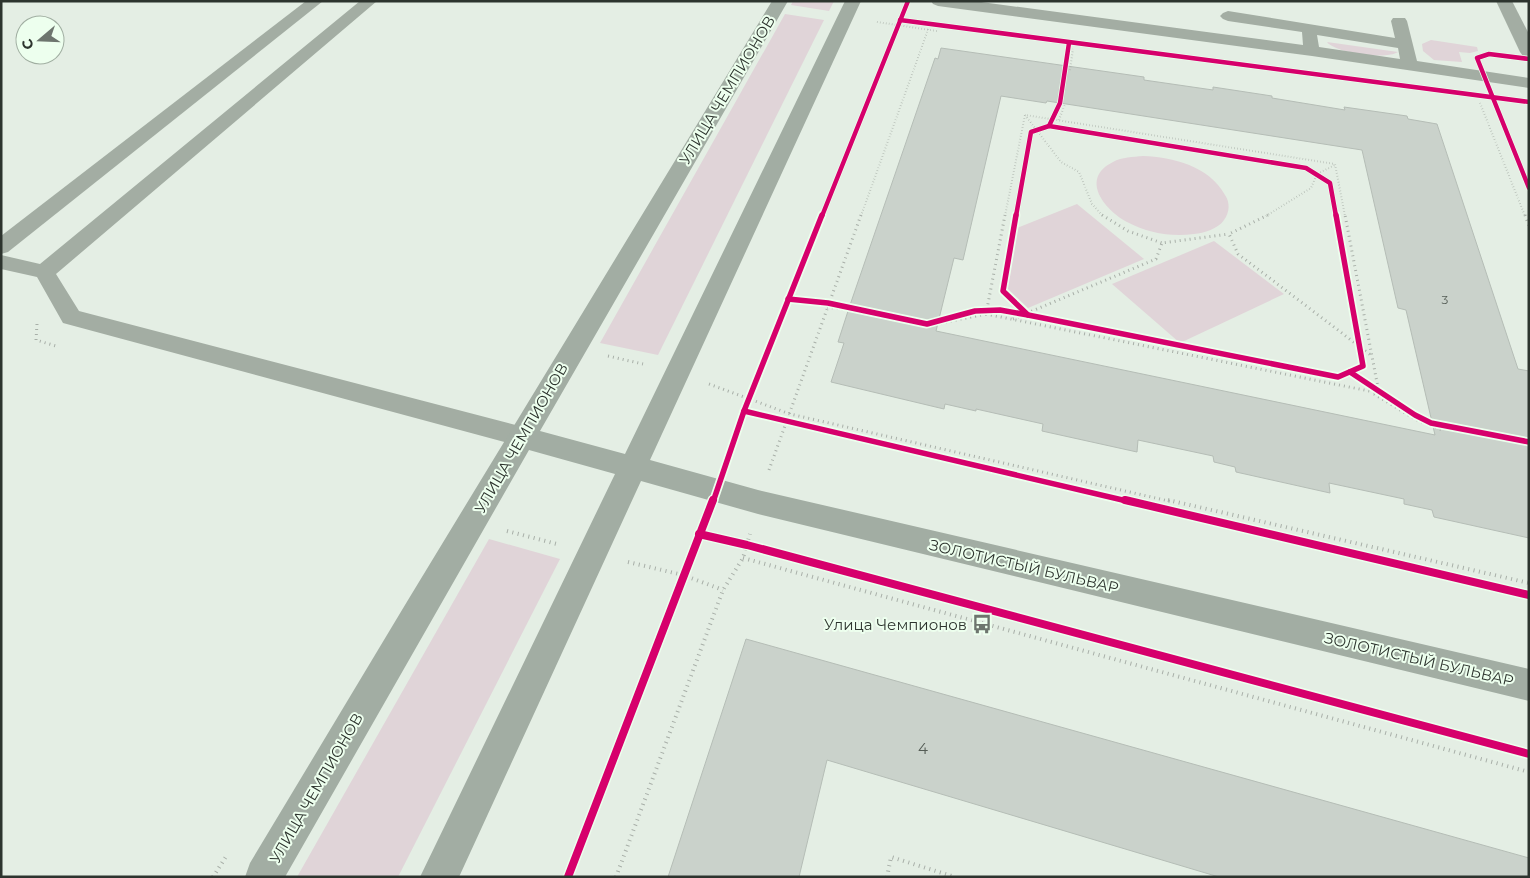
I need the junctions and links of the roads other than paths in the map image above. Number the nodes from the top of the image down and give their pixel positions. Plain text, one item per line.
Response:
1 (316, 1) edge
2 (370, 1) edge
3 (780, 1) edge
4 (853, 1) edge
5 (938, 1) edge
6 (1504, 1) edge
7 (1228, 16) dead end
8 (1400, 21) dead end
9 (1309, 29) junction
10 (1405, 44) junction
11 (1312, 51) junction
12 (1529, 52) edge
13 (1410, 65) junction
14 (1529, 83) edge
15 (1, 247) edge
16 (1, 262) edge
17 (44, 272) junction
18 (523, 437) junction
19 (633, 467) junction
20 (1529, 685) edge
21 (264, 877) edge
22 (439, 877) edge

1 - 15 lane
2 - 17 lane
3 - 18 street, УЛИЦА ЧЕМПИОНОВ
4 - 19 street
5 - 11 lane
6 - 12 street
7 - 9 lane
8 - 10 lane
9 - 10 lane
9 - 11 lane
10 - 13 lane
11 - 13 lane
13 - 14 lane
16 - 17 lane
17 - 18 lane
18 - 19 street, ЗОЛОТИСТЫЙ БУЛЬВАР
18 - 21 street, УЛИЦА ЧЕМПИОНОВ
19 - 20 street, ЗОЛОТИСТЫЙ БУЛЬВАР
19 - 22 street

